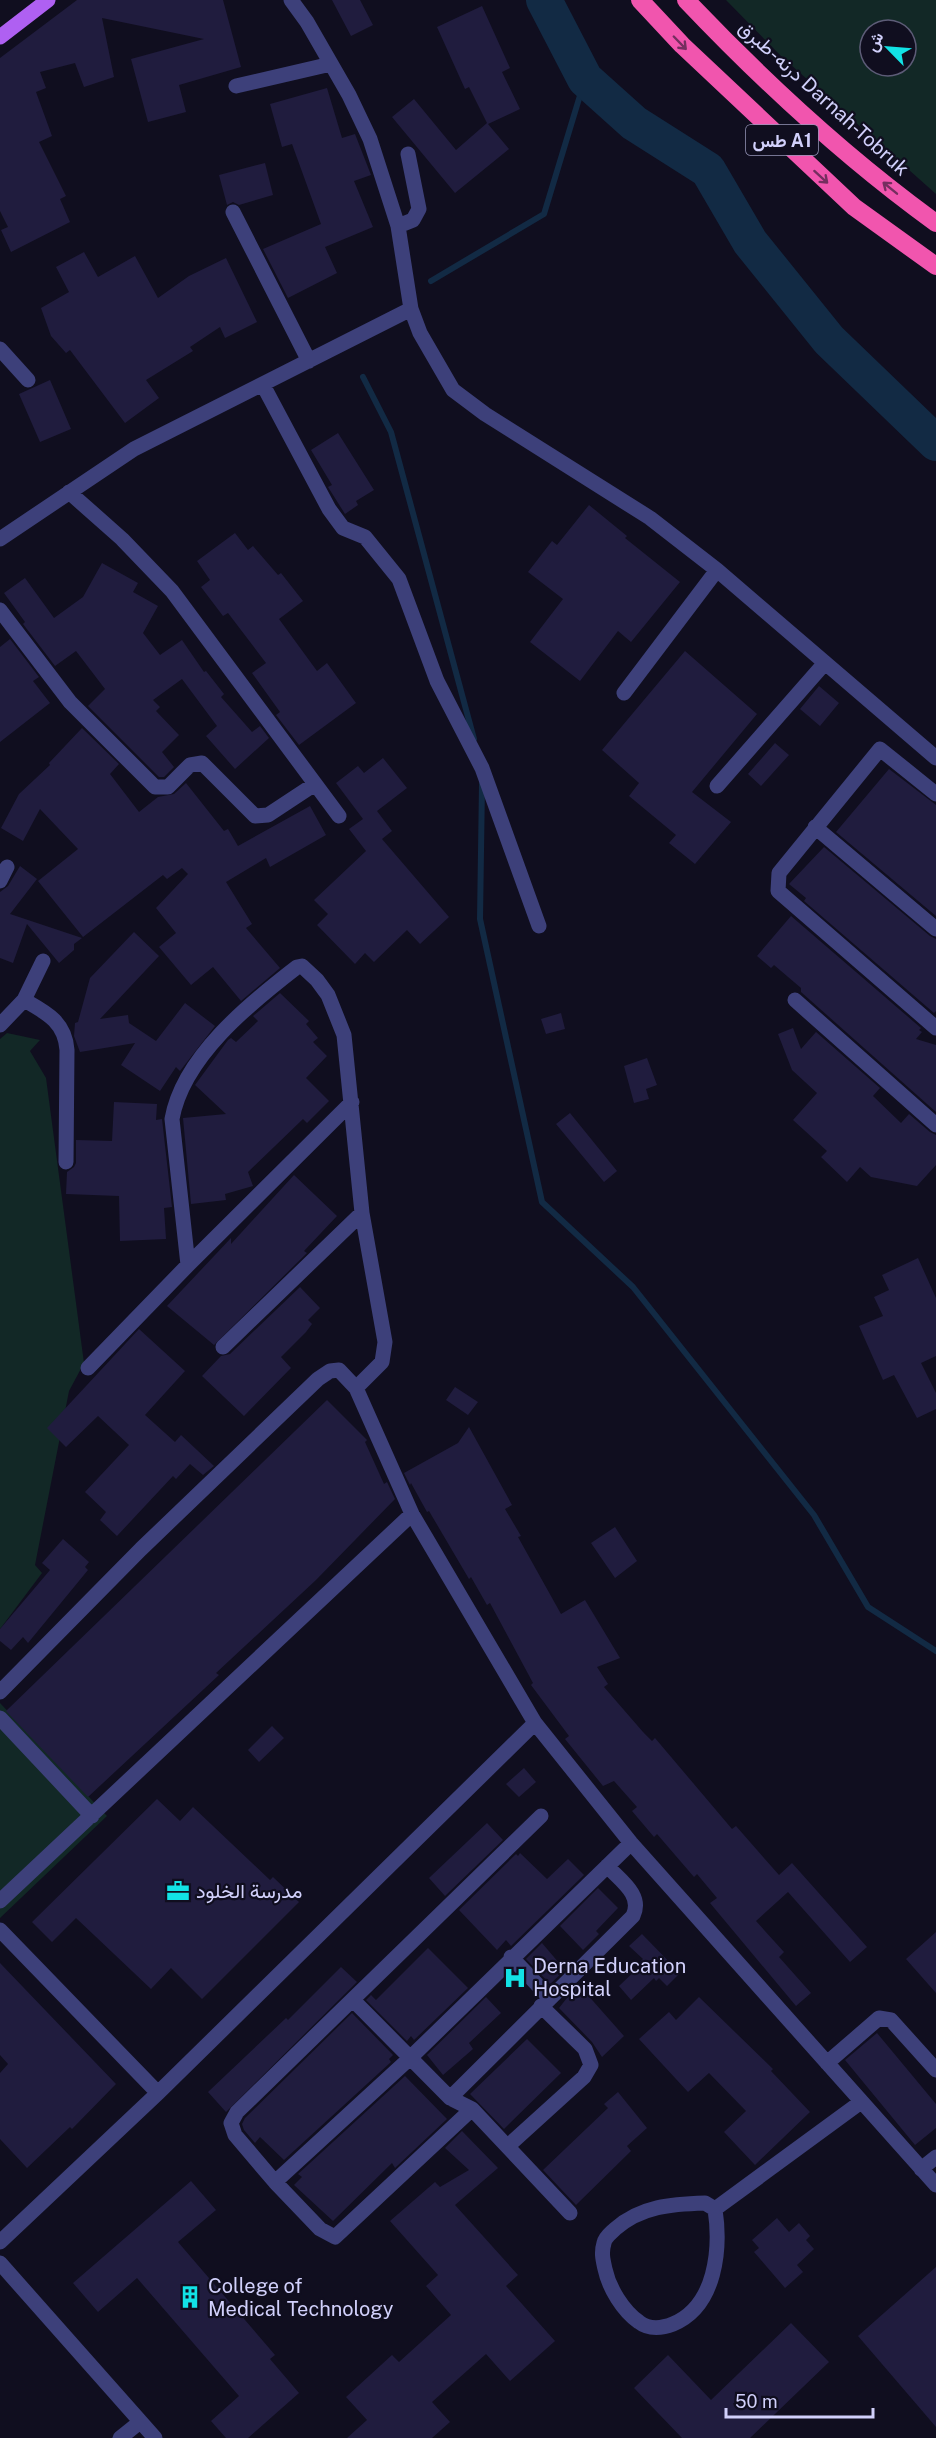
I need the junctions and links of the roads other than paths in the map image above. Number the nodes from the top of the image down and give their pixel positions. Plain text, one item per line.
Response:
1 (48, 0) edge
2 (291, 0) edge
3 (640, 0) edge
4 (686, 0) edge
5 (0, 37) edge
6 (331, 64) junction
7 (236, 86) dead end
8 (408, 154) dead end
9 (233, 212) dead end
10 (936, 223) edge
11 (398, 226) junction
12 (936, 266) edge
13 (411, 309) junction
14 (0, 349) edge
15 (309, 362) junction
16 (28, 380) dead end
17 (263, 385) junction
18 (69, 492) junction
19 (0, 539) edge
20 (717, 570) junction
21 (0, 610) edge
22 (824, 664) junction
23 (624, 693) dead end
24 (936, 758) edge
25 (315, 784) junction
26 (717, 786) dead end
27 (936, 794) edge
28 (339, 816) dead end
29 (815, 827) junction
30 (539, 926) dead end
31 (936, 929) edge
32 (43, 961) dead end
33 (24, 1000) junction
34 (795, 1000) dead end
35 (0, 1025) edge
36 (936, 1028) edge
37 (352, 1102) junction
38 (936, 1125) edge
39 (66, 1162) dead end
40 (362, 1213) junction
41 (188, 1264) junction
42 (223, 1347) dead end
43 (88, 1368) dead end
44 (356, 1388) junction
45 (411, 1514) junction
46 (0, 1692) edge
47 (0, 1718) edge
48 (535, 1722) junction
49 (92, 1816) junction
50 (541, 1816) dead end
51 (632, 1843) junction
52 (607, 1866) junction
53 (0, 1901) edge
54 (0, 1930) edge
55 (511, 1957) junction
56 (353, 2000) junction
57 (546, 2002) junction
58 (409, 2059) junction
59 (827, 2063) junction
60 (936, 2070) edge
61 (158, 2093) junction
62 (450, 2098) junction
63 (861, 2102) junction
64 (472, 2109) junction
65 (508, 2146) junction
66 (936, 2157) edge
67 (921, 2169) junction
68 (275, 2181) junction
69 (936, 2186) edge
70 (715, 2209) junction
71 (570, 2212) dead end
72 (0, 2242) edge
73 (0, 2263) edge
74 (140, 2422) junction
75 (120, 2438) edge
76 (155, 2438) edge

1 - 5 main road
2 - 6 street
3 -> 12 highway, طس A1
10 -> 4 highway, درنه-طبرق Darnah-Tobruk / طس A1
6 - 7 street
6 - 11 street
8 - 11 street
9 - 15 street
11 - 13 street
13 - 15 street
13 - 20 street
14 - 16 street
15 - 17 street
17 - 18 street
17 - 30 street
18 - 19 street
18 - 25 street
20 - 22 street
20 - 23 street
21 - 25 street
22 - 24 street
22 - 26 street
25 - 28 street
27 - 29 street
29 - 31 street
29 - 36 street
32 - 33 street
33 - 35 street
33 - 39 street
34 - 38 street
37 - 40 street
37 - 41 street
37 - 41 street
40 - 42 street
40 - 44 street
41 - 43 street
44 - 45 street
44 - 46 street
45 - 48 street
45 - 49 street
47 - 49 street
48 - 51 street
48 - 61 street
49 - 53 street
50 - 56 street
51 - 52 street
51 - 59 street
52 - 55 street
52 - 57 street
54 - 61 street
55 - 57 street
55 - 58 street
56 - 58 street
56 - 68 street
57 - 62 street
57 - 65 street
58 - 62 street
58 - 68 street
59 - 60 street
59 - 63 street
61 - 72 street
62 - 64 street
63 - 67 street
63 - 70 street
64 - 65 street
64 - 68 street
65 - 71 street
66 - 67 street
67 - 69 street
70 - 70 street
73 - 74 street
74 - 75 street
74 - 76 street

